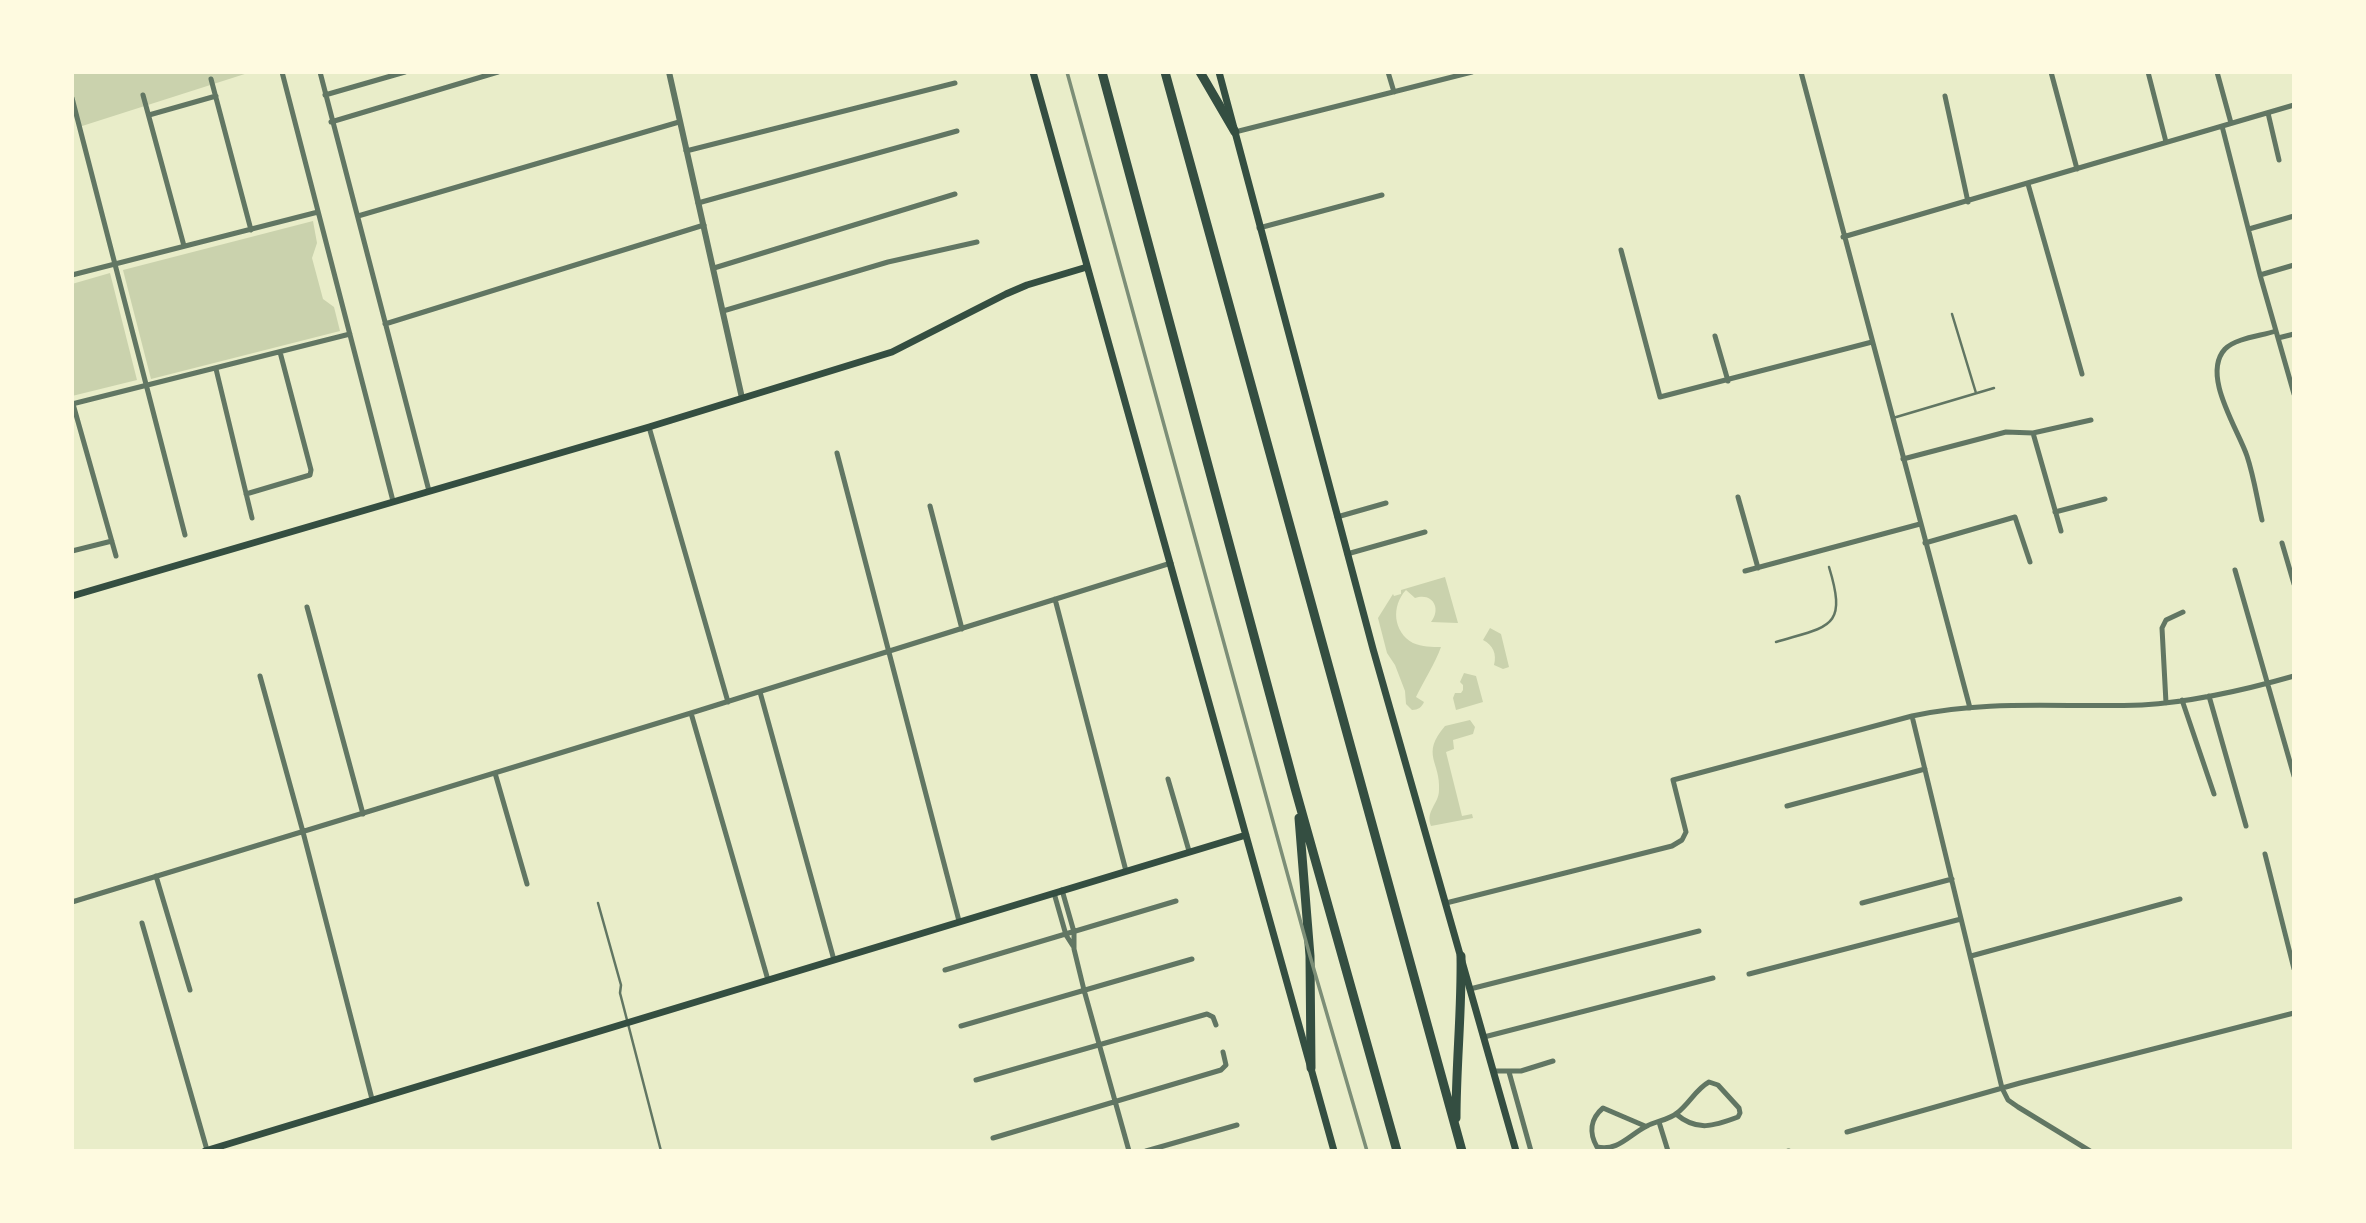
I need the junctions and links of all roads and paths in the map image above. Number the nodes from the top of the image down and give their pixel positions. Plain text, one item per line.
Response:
1 (282, 72) edge
2 (320, 72) edge
3 (405, 72) edge
4 (498, 72) edge
5 (669, 72) edge
6 (1033, 72) edge
7 (1102, 72) edge
8 (1165, 72) edge
9 (1200, 72) edge
10 (1219, 72) edge
11 (1388, 72) edge
12 (1472, 72) edge
13 (1801, 72) edge
14 (2051, 72) edge
15 (2148, 72) edge
16 (2217, 72) edge
17 (1450, 75) edge
18 (211, 79) dead end
19 (955, 83) dead end
20 (1394, 92) junction
21 (143, 95) dead end
22 (325, 95) junction
23 (216, 96) junction
24 (1945, 96) dead end
25 (72, 98) edge
26 (2294, 105) edge
27 (2268, 113) junction
28 (149, 116) junction
29 (331, 122) junction
30 (679, 122) junction
31 (2231, 124) junction
32 (2222, 126) junction
33 (957, 131) dead end
34 (1235, 132) junction
35 (2166, 142) junction
36 (686, 151) junction
37 (2279, 160) dead end
38 (2077, 169) junction
39 (2028, 184) junction
40 (955, 194) dead end
41 (1382, 195) dead end
42 (698, 202) junction
43 (1968, 202) junction
44 (318, 212) junction
45 (358, 216) junction
46 (2294, 216) edge
47 (704, 225) junction
48 (1259, 228) junction
49 (2249, 229) junction
50 (251, 230) junction
51 (1843, 237) junction
52 (977, 242) dead end
53 (184, 246) junction
54 (1620, 250) dead end
55 (114, 264) junction
56 (2294, 265) edge
57 (1087, 267) junction
58 (714, 268) junction
59 (72, 275) edge
60 (2260, 275) junction
61 (723, 312) junction
62 (1952, 314) dead end
63 (385, 324) junction
64 (350, 334) junction
65 (2294, 334) edge
66 (1715, 335) dead end
67 (2277, 335) junction
68 (1872, 342) junction
69 (280, 352) junction
70 (216, 369) junction
71 (2082, 374) dead end
72 (1728, 381) junction
73 (146, 386) junction
74 (1994, 388) dead end
75 (1976, 393) junction
76 (2294, 394) edge
77 (742, 398) junction
78 (72, 404) edge
79 (1893, 418) junction
80 (2091, 419) dead end
81 (649, 427) junction
82 (2033, 433) junction
83 (837, 453) dead end
84 (1903, 459) junction
85 (429, 491) junction
86 (246, 494) junction
87 (1738, 497) dead end
88 (2105, 499) dead end
89 (393, 501) junction
90 (1386, 503) dead end
91 (930, 506) dead end
92 (2055, 512) junction
93 (1337, 517) junction
94 (252, 518) dead end
95 (2262, 520) dead end
96 (1920, 524) junction
97 (2061, 531) dead end
98 (1425, 532) dead end
99 (185, 536) dead end
100 (112, 541) junction
101 (1924, 543) junction
102 (2282, 543) dead end
103 (72, 551) edge
104 (1347, 554) junction
105 (116, 556) dead end
106 (2030, 562) dead end
107 (1171, 564) junction
108 (1829, 567) dead end
109 (1758, 568) junction
110 (2235, 570) dead end
111 (1745, 571) dead end
112 (2294, 584) edge
113 (72, 596) edge
114 (1055, 599) junction
115 (307, 607) dead end
116 (2183, 612) dead end
117 (962, 629) junction
118 (1776, 642) dead end
119 (888, 651) junction
120 (260, 676) dead end
121 (2294, 676) edge
122 (2267, 684) junction
123 (760, 692) junction
124 (2209, 696) junction
125 (2182, 700) junction
126 (728, 702) junction
127 (2166, 703) junction
128 (1970, 708) junction
129 (691, 713) junction
130 (1912, 716) junction
131 (1925, 769) junction
132 (495, 773) junction
133 (2294, 776) edge
134 (1168, 779) dead end
135 (1295, 789) junction
136 (2214, 794) dead end
137 (1787, 806) dead end
138 (363, 814) junction
139 (2246, 826) dead end
140 (303, 832) junction
141 (1245, 835) junction
142 (1189, 851) junction
143 (2265, 854) dead end
144 (1126, 871) junction
145 (156, 876) junction
146 (1952, 879) junction
147 (527, 884) dead end
148 (1058, 892) junction
149 (2180, 899) dead end
150 (1176, 901) dead end
151 (72, 902) edge
152 (598, 903) dead end
153 (1446, 903) junction
154 (1862, 903) dead end
155 (1961, 919) junction
156 (959, 921) junction
157 (142, 923) dead end
158 (1699, 931) dead end
159 (1074, 932) junction
160 (1066, 935) junction
161 (1074, 949) junction
162 (1461, 956) junction
163 (1971, 956) junction
164 (1192, 959) dead end
165 (834, 960) junction
166 (2294, 969) edge
167 (945, 970) dead end
168 (1749, 974) dead end
169 (1713, 978) dead end
170 (768, 980) junction
171 (1470, 989) junction
172 (190, 990) dead end
173 (1084, 990) junction
174 (2294, 1013) edge
175 (628, 1022) junction
176 (1216, 1025) dead end
177 (961, 1026) dead end
178 (1484, 1037) junction
179 (1099, 1046) junction
180 (1223, 1052) dead end
181 (1553, 1061) dead end
182 (1311, 1068) junction
183 (1494, 1071) junction
184 (1508, 1072) junction
185 (976, 1080) dead end
186 (2002, 1088) junction
187 (372, 1099) junction
188 (1114, 1101) junction
189 (1676, 1114) junction
190 (1659, 1122) junction
191 (1237, 1125) dead end
192 (1645, 1126) junction
193 (1456, 1130) junction
194 (1847, 1132) dead end
195 (993, 1138) dead end
196 (206, 1151) edge
197 (661, 1151) edge
198 (1129, 1151) edge
199 (1146, 1151) edge
200 (1334, 1151) edge
201 (1397, 1151) edge
202 (1462, 1151) edge
203 (1516, 1151) edge
204 (1531, 1151) edge
205 (1668, 1151) edge
206 (2090, 1151) edge

1 - 44 street
2 - 22 street
3 - 22 street
4 - 29 street
5 - 30 street
6 - 57 main road
7 - 135 highway
8 - 193 highway
9 - 34 highway
10 - 34 main road
11 - 20 street
12 - 17 street
13 - 51 street
14 - 38 street
15 - 35 street
16 - 31 street
17 - 20 street
18 - 23 street
19 - 36 street
20 - 34 street
21 - 28 street
22 - 29 street
23 - 28 street
23 - 50 street
24 - 43 street
25 - 55 street
26 - 27 street
27 - 31 street
27 - 37 street
28 - 53 street
29 - 45 street
30 - 36 street
30 - 45 street
31 - 32 street
32 - 35 street
32 - 49 street
33 - 42 street
34 - 48 main road
35 - 38 street
36 - 42 street
38 - 39 street
39 - 43 street
39 - 71 street
40 - 58 street
41 - 48 street
42 - 47 street
43 - 51 street
44 - 50 street
44 - 64 street
45 - 63 street
46 - 49 street
47 - 58 street
47 - 63 street
48 - 93 main road
49 - 60 street
50 - 53 street
51 - 68 street
52 - 61 street
53 - 55 street
54 - 72 street
55 - 59 street
55 - 73 street
56 - 60 street
57 - 77 main road
57 - 107 main road
58 - 61 street
60 - 67 street
61 - 77 street
62 - 75 lane
63 - 85 street
64 - 69 street
64 - 89 street
65 - 67 street
66 - 72 street
67 - 76 street
67 - 95 street
68 - 72 street
68 - 79 street
69 - 70 street
69 - 86 street
70 - 73 street
70 - 86 street
73 - 78 street
73 - 99 street
74 - 75 lane
75 - 79 lane
77 - 81 main road
78 - 100 street
79 - 84 street
80 - 82 street
81 - 85 main road
81 - 126 street
82 - 84 street
82 - 92 street
83 - 119 street
84 - 96 street
85 - 89 main road
86 - 94 street
87 - 109 street
88 - 92 street
89 - 113 main road
90 - 93 street
91 - 117 street
92 - 97 street
93 - 104 main road
96 - 101 street
96 - 109 street
98 - 104 street
100 - 103 street
100 - 105 street
101 - 106 street
101 - 128 street
102 - 112 street
104 - 153 main road
107 - 114 street
107 - 141 main road
108 - 118 lane
109 - 111 street
110 - 122 street
114 - 117 street
114 - 144 street
115 - 138 street
116 - 127 street
117 - 119 street
119 - 123 street
119 - 156 street
120 - 140 street
121 - 122 street
122 - 124 street
122 - 133 street
123 - 126 street
123 - 165 street
124 - 125 street
124 - 139 street
125 - 127 street
125 - 136 street
126 - 129 street
127 - 128 street
128 - 130 street
129 - 132 street
129 - 170 street
130 - 131 street
130 - 153 street
131 - 137 street
131 - 146 street
132 - 138 street
132 - 147 street
134 - 142 street
135 - 182 highway
135 - 201 highway
138 - 140 street
140 - 145 street
140 - 187 street
141 - 142 main road
141 - 182 main road
142 - 144 main road
143 - 166 street
144 - 148 main road
145 - 151 street
145 - 172 street
146 - 154 street
146 - 155 street
148 - 156 main road
148 - 159 street
148 - 160 street
149 - 163 street
150 - 159 street
152 - 175 lane
153 - 162 main road
155 - 163 street
155 - 168 street
156 - 165 main road
157 - 196 street
158 - 171 street
159 - 160 street
159 - 161 street
160 - 161 street
160 - 167 street
161 - 173 street
162 - 171 main road
162 - 193 highway
163 - 186 street
164 - 173 street
165 - 170 main road
169 - 178 street
170 - 175 main road
171 - 178 main road
173 - 177 street
173 - 179 street
174 - 186 street
175 - 187 main road
175 - 197 lane
176 - 179 street
178 - 183 main road
179 - 185 street
179 - 188 street
180 - 188 street
181 - 184 street
182 - 200 main road
183 - 184 street
183 - 203 main road
184 - 204 street
186 - 194 street
186 - 206 street
187 - 196 main road
188 - 195 street
188 - 198 street
189 - 189 street
189 - 190 street
190 - 192 street
190 - 205 street
191 - 199 street
192 - 192 street
193 - 202 highway

